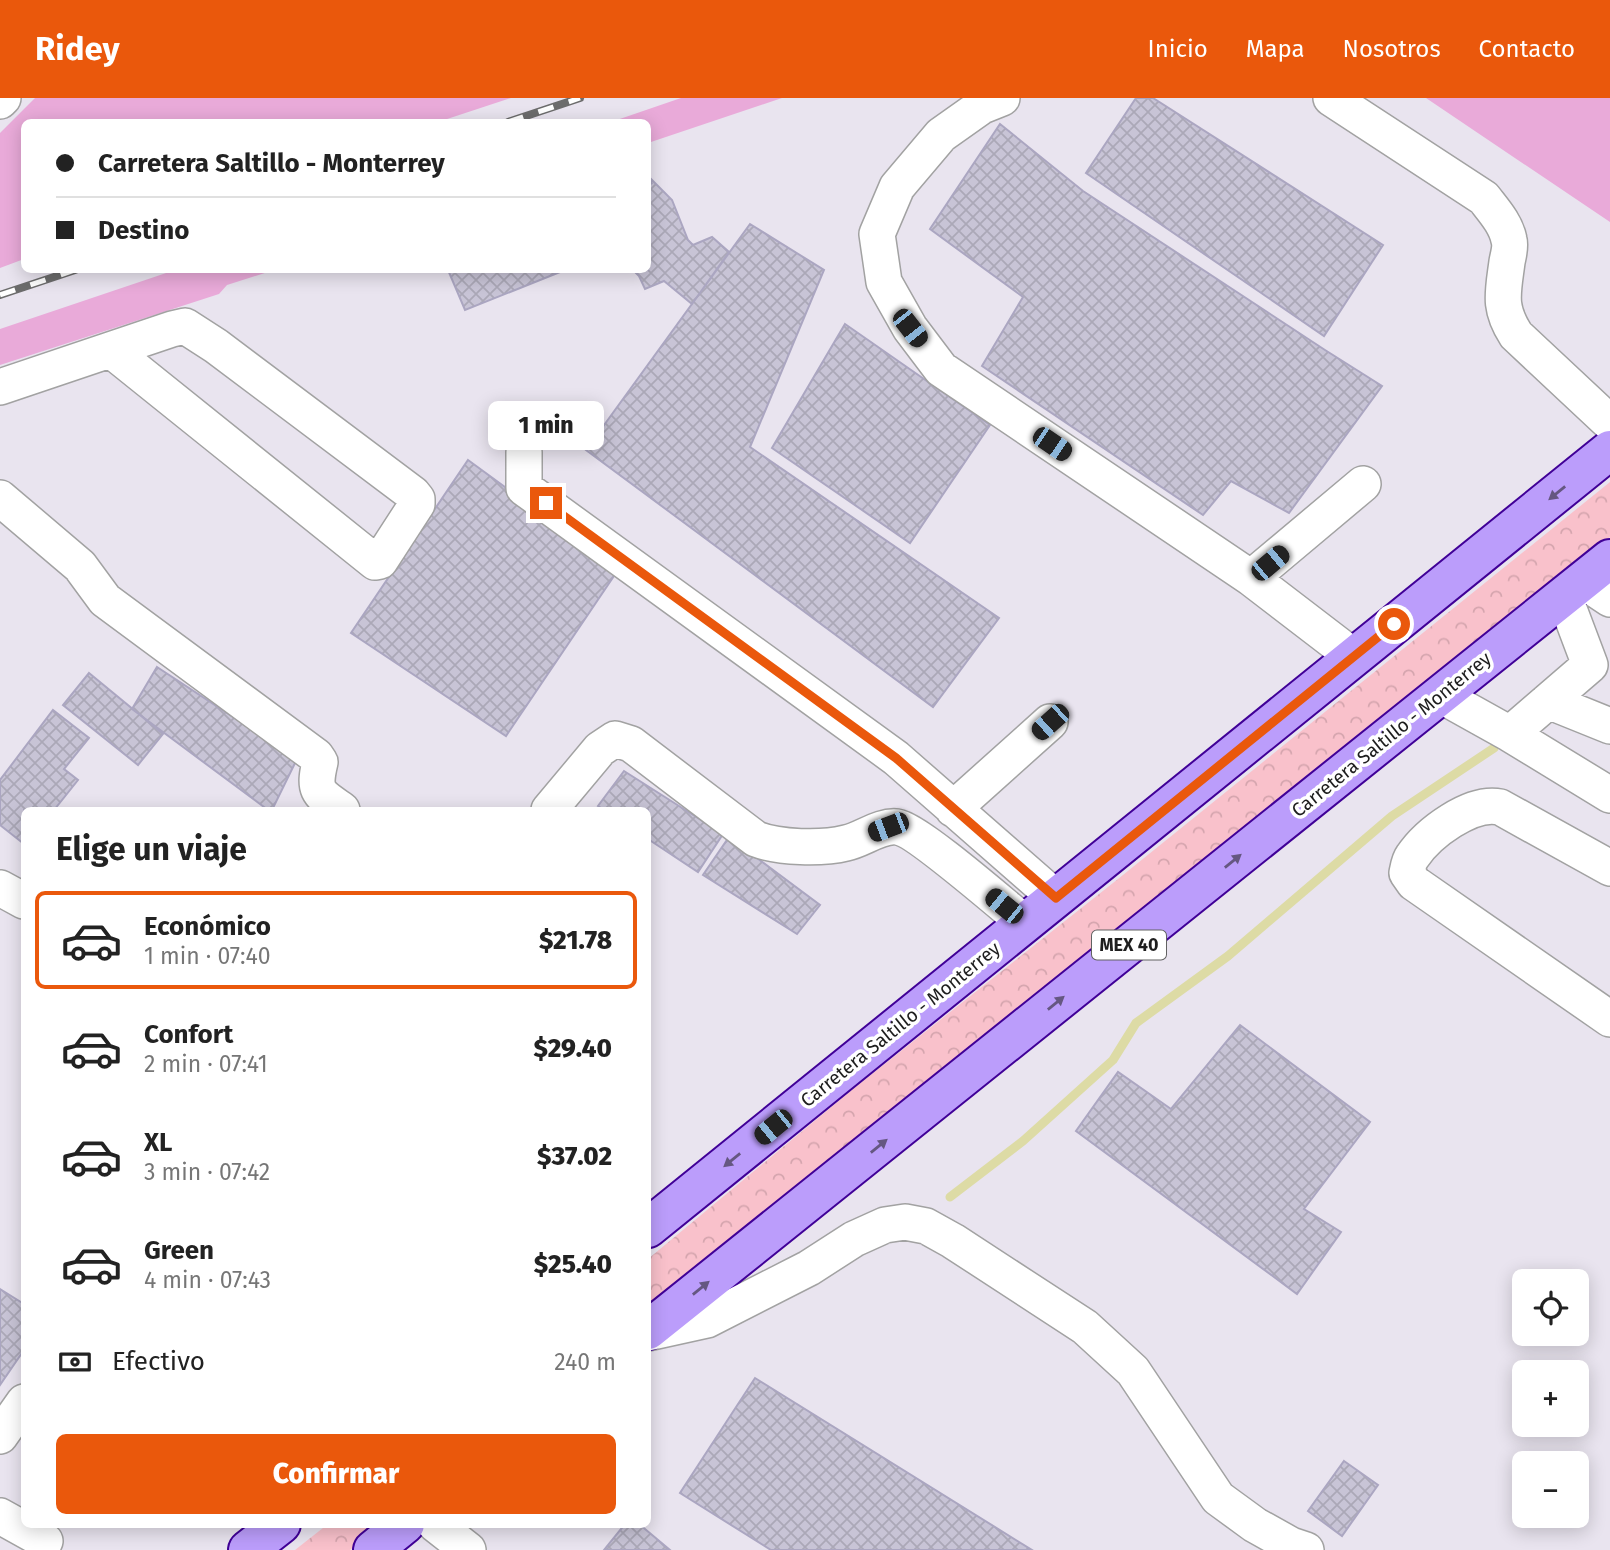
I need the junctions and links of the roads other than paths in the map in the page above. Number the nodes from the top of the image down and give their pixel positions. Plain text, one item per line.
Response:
1 (1002, 98) edge
2 (1331, 98) edge
3 (111, 350) junction
4 (0, 387) edge
5 (1610, 423) edge
6 (1610, 450) edge
7 (524, 452) dead end
8 (1363, 484) dead end
9 (0, 498) edge
10 (1251, 578) junction
11 (1592, 584) edge
12 (1354, 657) junction
13 (1440, 695) junction
14 (1548, 701) junction
15 (1050, 722) dead end
16 (1610, 726) edge
17 (1510, 734) junction
18 (1610, 795) edge
19 (338, 807) edge
20 (552, 807) edge
21 (953, 809) junction
22 (1610, 868) edge
23 (0, 888) edge
24 (1056, 898) junction
25 (21, 899) edge
26 (1024, 923) junction
27 (1610, 1019) edge
28 (651, 1226) edge
29 (651, 1329) edge
30 (651, 1330) edge
31 (21, 1406) edge
32 (0, 1436) edge
33 (0, 1516) edge
34 (21, 1526) edge
35 (25, 1528) edge
36 (276, 1528) edge
37 (400, 1528) edge
38 (440, 1528) edge
39 (48, 1539) edge
40 (248, 1550) edge
41 (373, 1550) edge
42 (468, 1550) edge
43 (1306, 1550) edge

1 - 10 lane
2 - 5 lane
3 - 3 lane
3 - 4 lane
6 -> 12 main road, Carretera Saltillo - Monterrey
7 - 21 lane
8 - 10 lane
9 - 19 lane
10 - 12 lane
11 - 13 main road, Carretera Saltillo - Monterrey / MEX 40
11 - 14 lane
12 - 24 main road, Carretera Saltillo - Monterrey
13 - 17 lane
29 -> 13 main road, Carretera Saltillo - Monterrey / MEX 40
14 - 16 lane
14 - 17 lane
15 - 21 lane
17 - 18 lane
20 - 26 lane
21 - 24 lane
22 - 27 lane
23 - 25 lane
24 - 26 main road, Carretera Saltillo - Monterrey
26 -> 28 main road, Carretera Saltillo - Monterrey
30 - 43 lane
31 - 32 lane
33 - 34 lane
35 - 39 lane
36 - 40 main road
37 - 41 main road
38 - 42 lane

